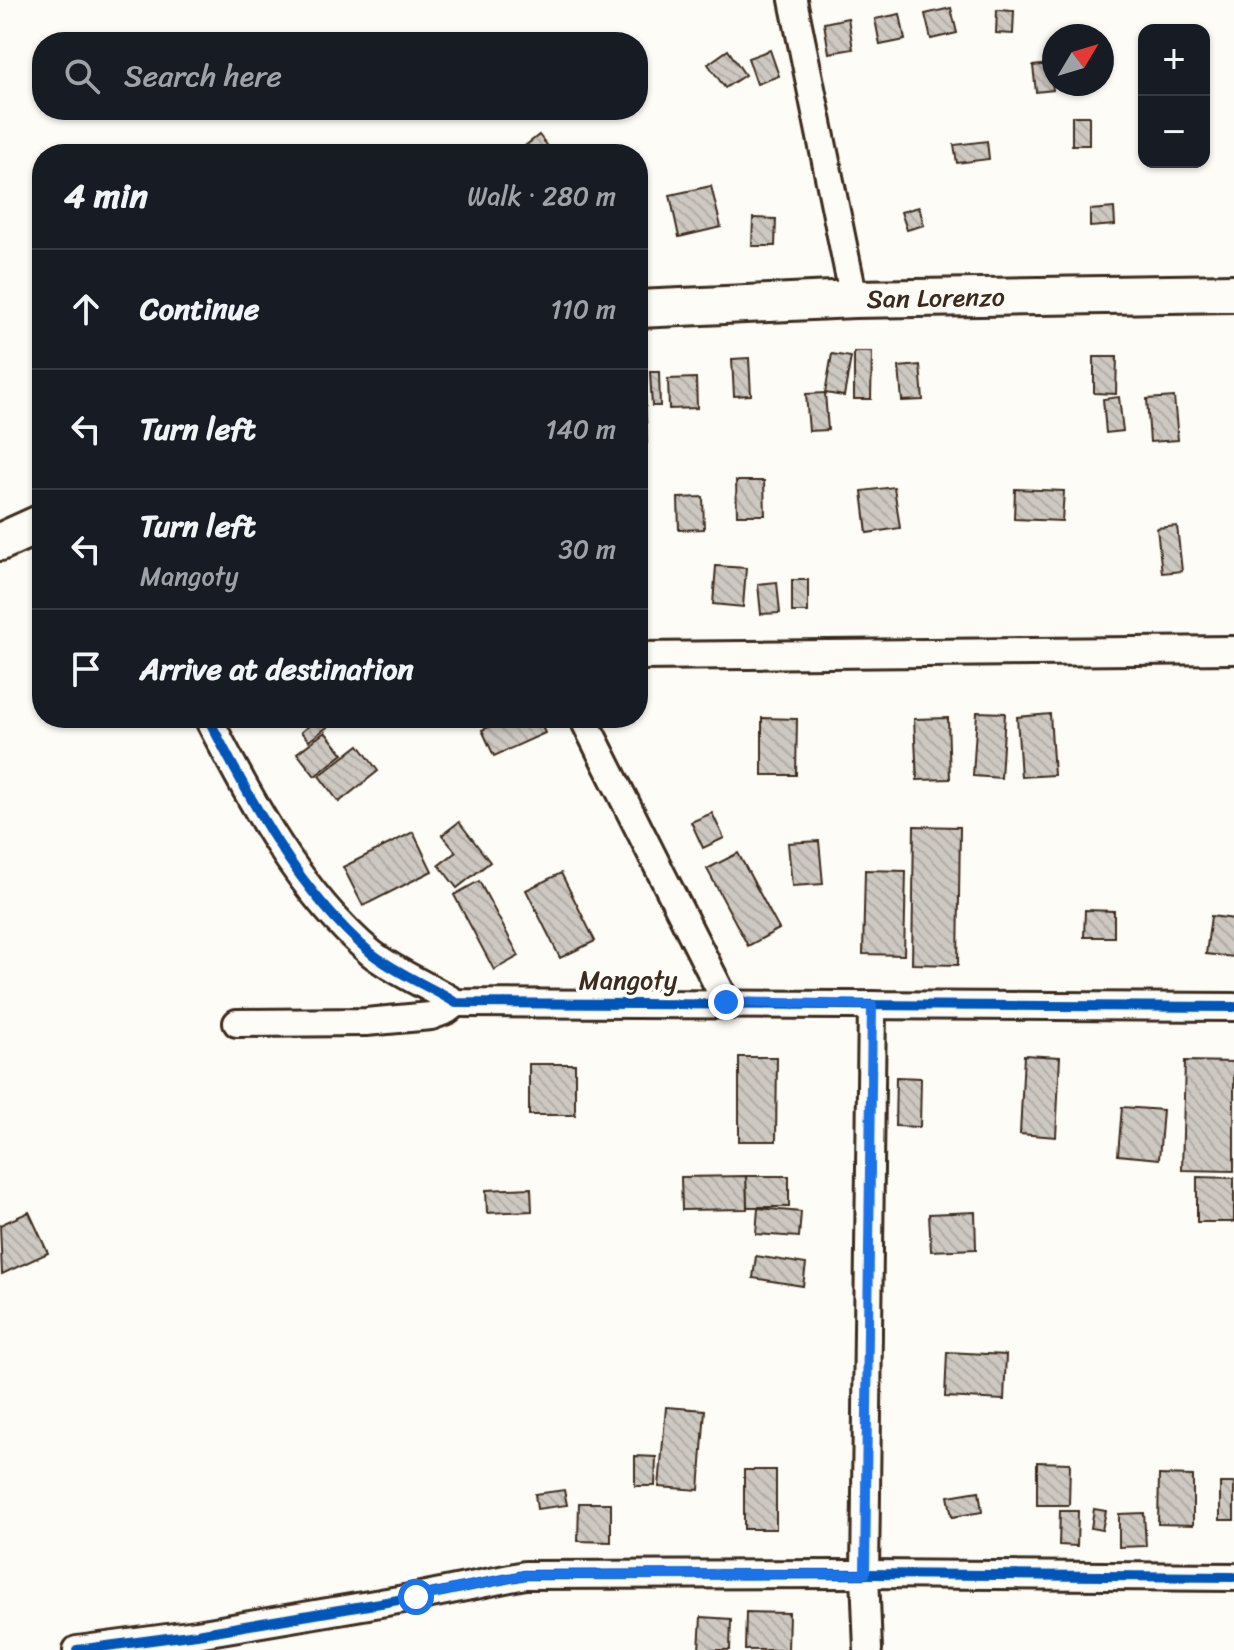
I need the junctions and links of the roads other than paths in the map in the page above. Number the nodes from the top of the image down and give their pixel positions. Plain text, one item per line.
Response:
1 (793, 0) edge
2 (1234, 293) edge
3 (854, 299) junction
4 (648, 309) edge
5 (32, 528) edge
6 (0, 542) edge
7 (1234, 650) edge
8 (648, 656) edge
9 (213, 728) edge
10 (588, 728) edge
11 (726, 1002) junction
12 (456, 1003) junction
13 (872, 1005) junction
14 (1234, 1007) edge
15 (237, 1023) dead end
16 (865, 1574) junction
17 (1234, 1577) edge
18 (77, 1650) edge
19 (868, 1650) edge

1 - 3 street
2 - 3 street, San Lorenzo
3 - 4 street, San Lorenzo
5 - 6 street
7 - 8 street
9 - 12 street
10 - 11 street
11 - 12 street, Mangoty
11 - 13 street, Mangoty
12 - 15 street, Mangoty
13 - 14 street, Mangoty
13 - 16 street
16 - 17 street
16 - 18 street
16 - 19 street

